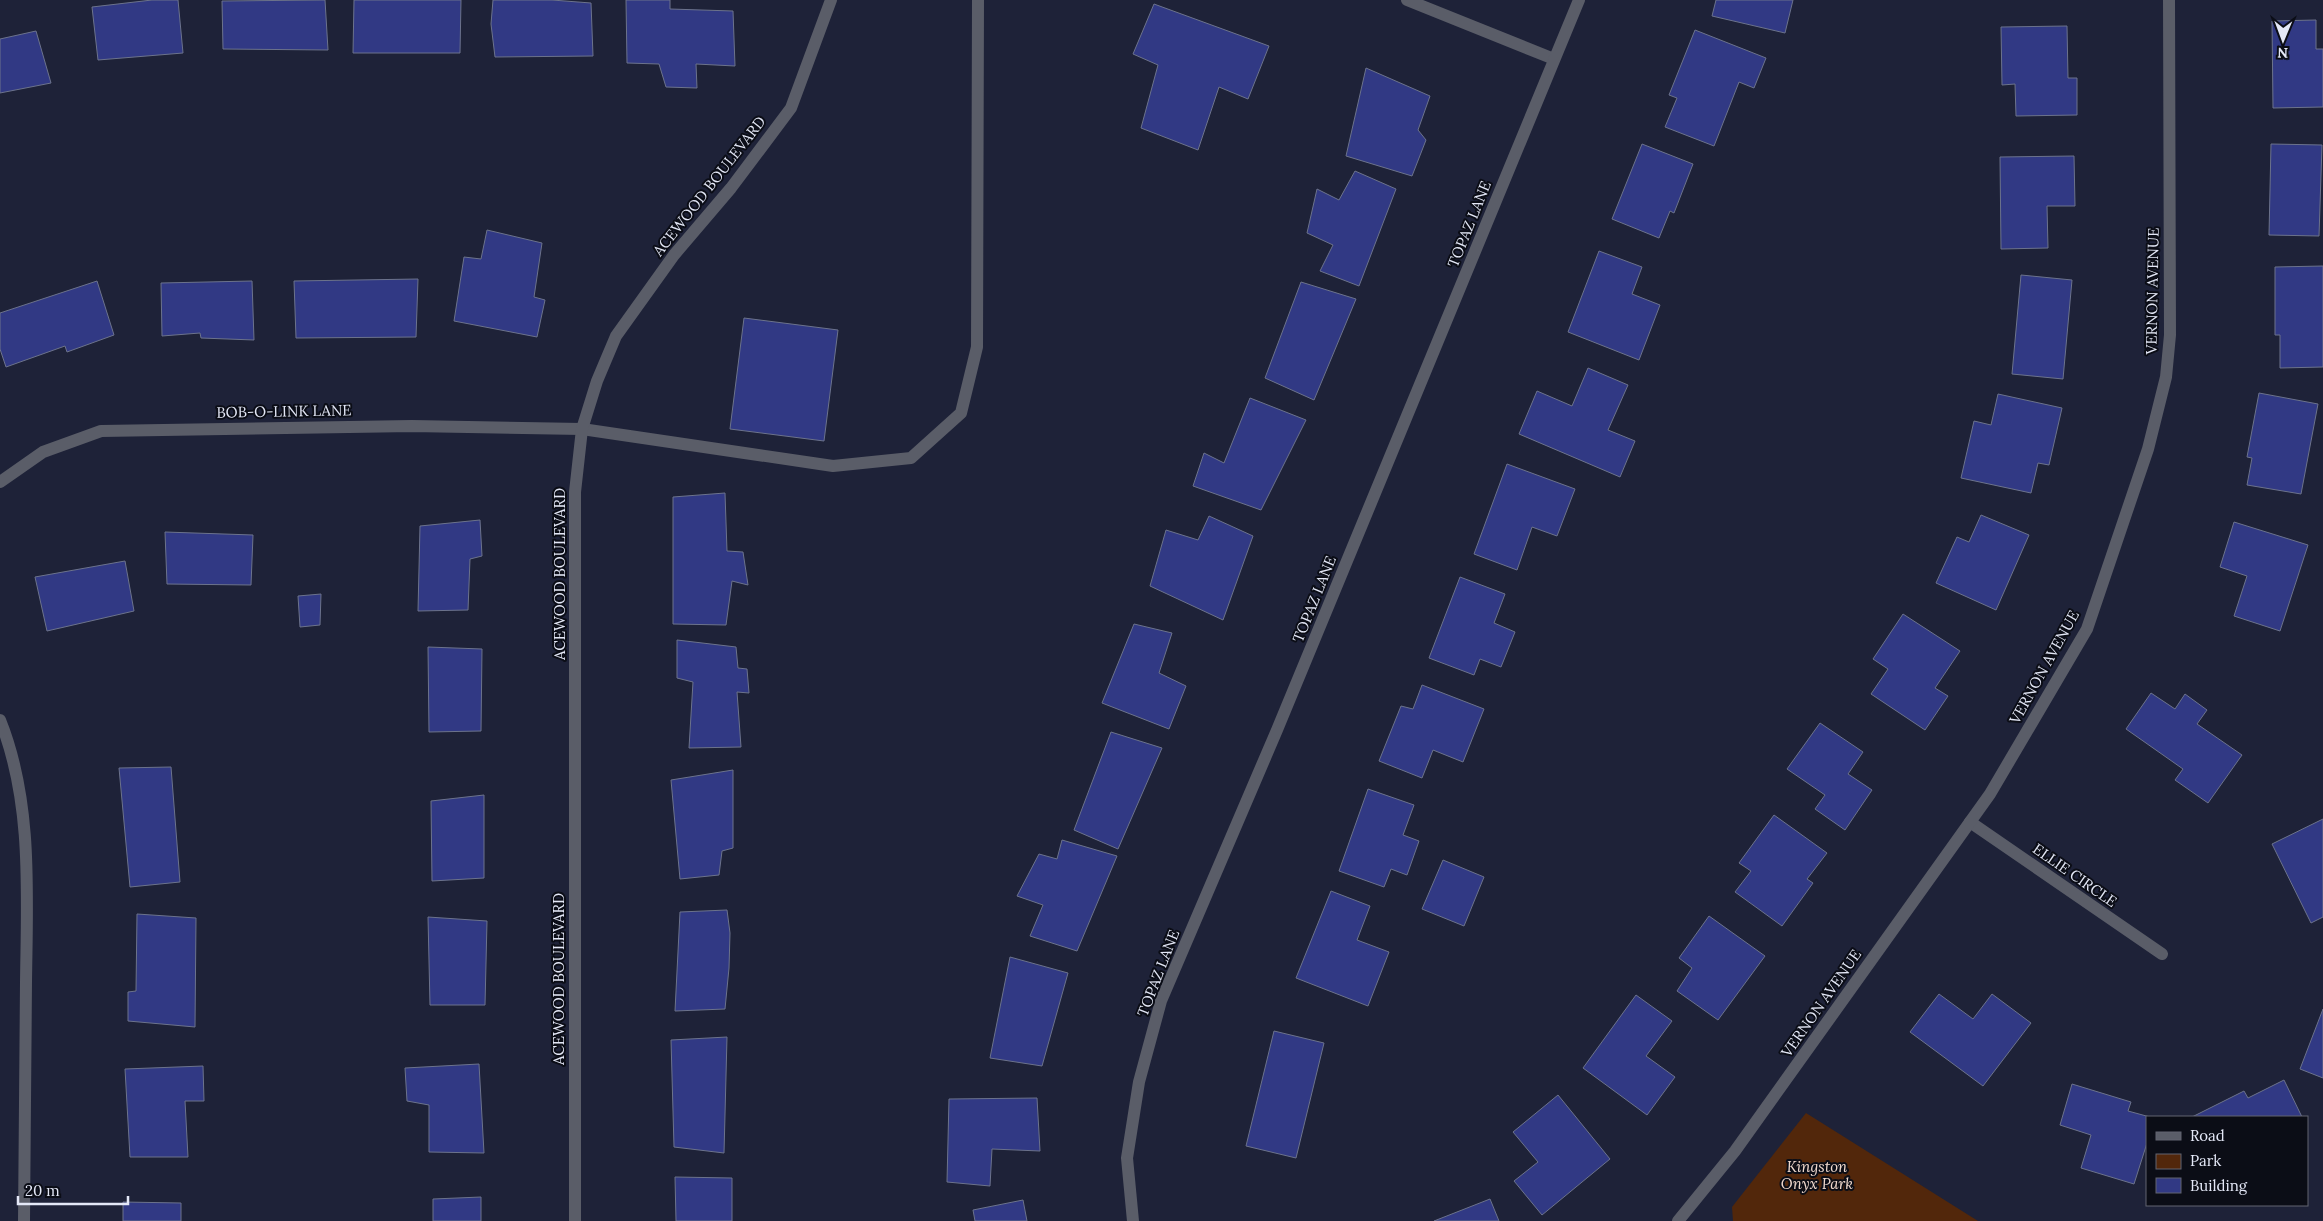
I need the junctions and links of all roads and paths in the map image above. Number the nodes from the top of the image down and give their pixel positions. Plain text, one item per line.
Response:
1 (831, 0) edge
2 (978, 0) edge
3 (1407, 0) edge
4 (1579, 0) edge
5 (2169, 0) edge
6 (1554, 59) junction
7 (582, 429) junction
8 (0, 482) edge
9 (0, 720) edge
10 (1970, 822) junction
11 (2162, 954) dead end
12 (24, 1221) edge
13 (574, 1221) edge
14 (1133, 1221) edge
15 (1678, 1221) edge

1 - 7 street, ACEWOOD BOULEVARD
2 - 7 street, BOB-O-LINK LANE
3 - 6 street
4 - 6 street, TOPAZ LANE
5 - 10 street, VERNON AVENUE
6 - 14 street, TOPAZ LANE
7 - 8 street, BOB-O-LINK LANE
7 - 13 street, ACEWOOD BOULEVARD
9 - 12 street
10 - 11 street, ELLIE CIRCLE
10 - 15 street, VERNON AVENUE

